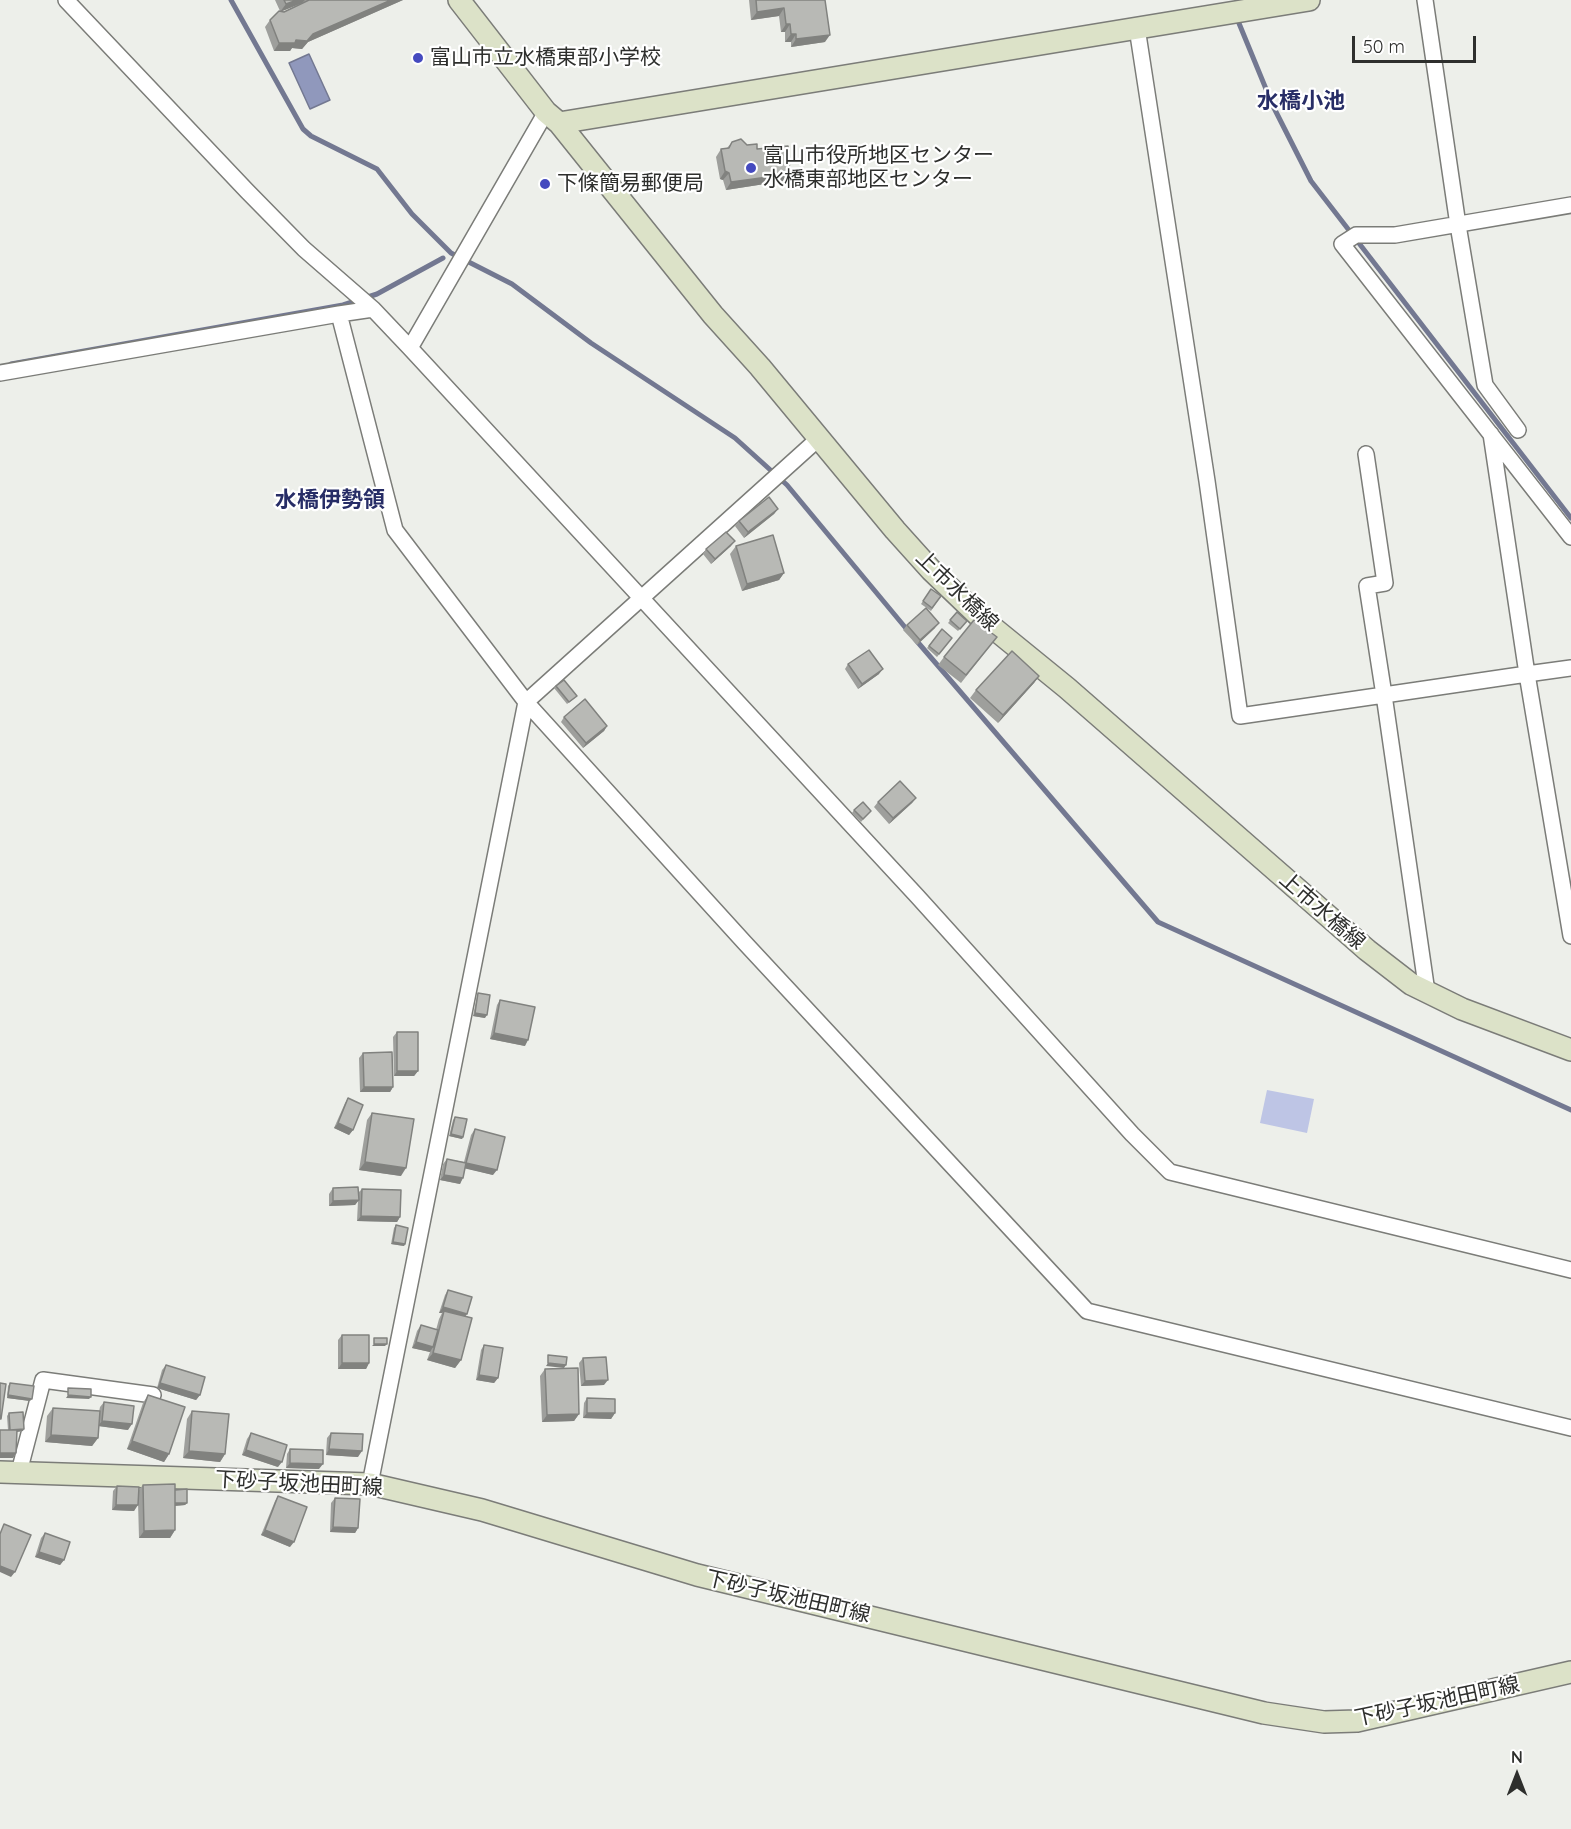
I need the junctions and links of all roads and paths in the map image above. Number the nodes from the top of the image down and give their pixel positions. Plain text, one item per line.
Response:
1 (66, 0) edge
2 (459, 0) edge
3 (1309, 0) edge
4 (1425, 0) edge
5 (1137, 28) junction
6 (553, 118) junction
7 (1571, 205) edge
8 (1458, 225) junction
9 (373, 309) junction
10 (339, 314) junction
11 (410, 348) junction
12 (0, 373) edge
13 (1518, 430) dead end
14 (1491, 434) junction
15 (818, 439) junction
16 (1366, 454) dead end
17 (1571, 537) edge
18 (641, 600) junction
19 (1571, 668) edge
20 (1527, 674) junction
21 (1384, 695) junction
22 (526, 702) junction
23 (1571, 936) edge
24 (1427, 992) junction
25 (1571, 1050) edge
26 (1571, 1270) edge
27 (153, 1395) edge
28 (1571, 1428) edge
29 (9, 1472) edge
30 (370, 1484) junction
31 (1571, 1672) edge

1 - 9 street
2 - 6 main road, 上市水橋線
3 - 5 main road
4 - 8 street
5 - 6 main road
5 - 21 street
6 - 11 street
6 - 15 main road, 上市水橋線
7 - 8 street
8 - 13 street
8 - 14 street
9 - 10 street
9 - 11 street
10 - 12 street
10 - 22 street
11 - 18 street
14 - 17 street
14 - 20 street
15 - 18 street
15 - 24 main road, 上市水橋線
16 - 21 street
18 - 22 street
18 - 26 street
19 - 20 street
20 - 21 street
20 - 23 street
21 - 24 street
22 - 28 street
22 - 30 street
24 - 25 main road, 上市水橋線
27 - 29 street
29 - 30 main road, 下砂子坂池田町線
30 - 31 main road, 下砂子坂池田町線

